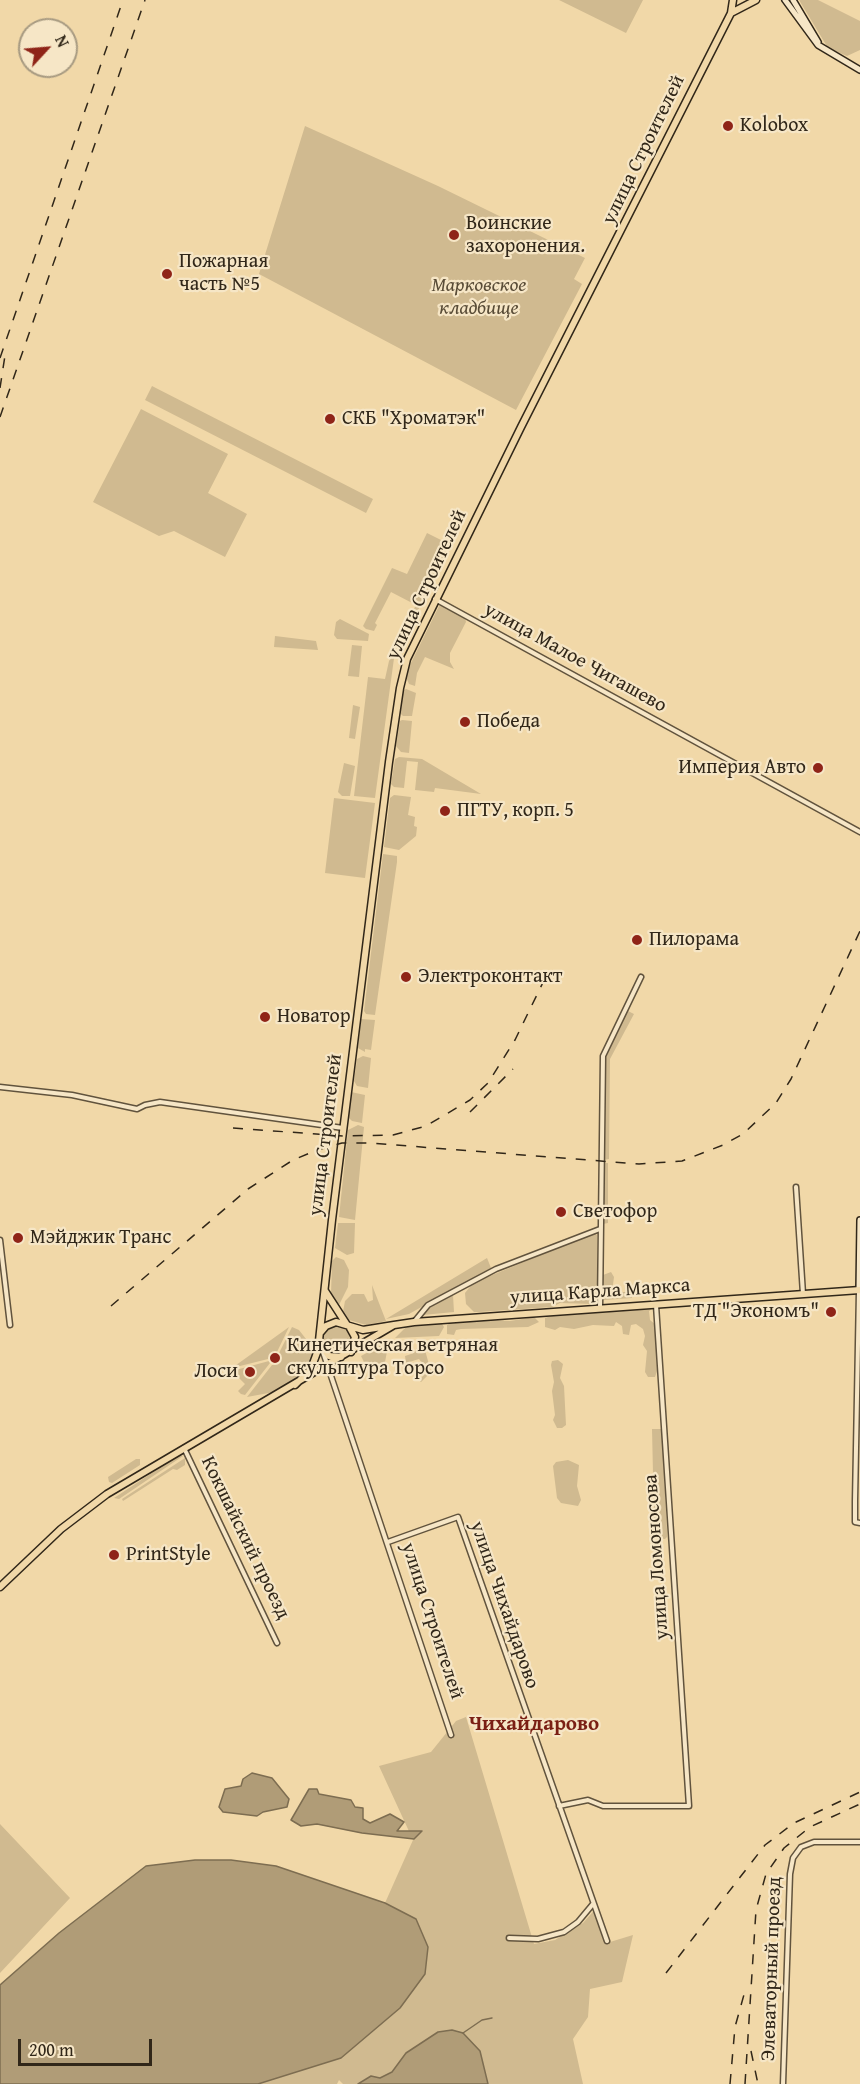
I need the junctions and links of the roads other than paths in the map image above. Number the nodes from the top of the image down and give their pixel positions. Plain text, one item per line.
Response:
1 (733, 0) edge
2 (757, 0) edge
3 (785, 0) edge
4 (793, 0) edge
5 (731, 13) junction
6 (822, 48) junction
7 (860, 70) edge
8 (435, 599) junction
9 (860, 832) edge
10 (641, 976) dead end
11 (0, 1088) edge
12 (344, 1128) junction
13 (796, 1187) dead end
14 (860, 1220) edge
15 (600, 1229) junction
16 (0, 1240) edge
17 (324, 1289) junction
18 (860, 1290) edge
19 (803, 1294) junction
20 (656, 1305) junction
21 (600, 1309) junction
22 (414, 1322) junction
23 (10, 1325) dead end
24 (349, 1326) junction
25 (394, 1326) junction
26 (320, 1333) junction
27 (320, 1345) junction
28 (348, 1354) junction
29 (328, 1366) junction
30 (295, 1385) junction
31 (183, 1447) junction
32 (860, 1522) edge
33 (388, 1542) junction
34 (0, 1587) edge
35 (277, 1643) dead end
36 (451, 1735) dead end
37 (559, 1806) junction
38 (860, 1842) edge
39 (593, 1903) junction
40 (509, 1938) dead end
41 (607, 1941) dead end
42 (783, 2084) edge

1 - 5 main road, улица Строителей
2 - 5 main road
3 - 6 main road
4 - 6 main road
5 - 8 main road, улица Строителей
6 - 7 main road
8 - 9 street, улица Малое Чигашево
8 - 12 main road, улица Строителей
10 - 15 street
11 - 12 street
12 - 17 main road, улица Строителей
13 - 19 street
14 - 18 main road
15 - 21 street
15 - 22 street
16 - 23 street
17 - 24 main road
17 - 26 main road, улица Строителей
18 - 19 main road, улица Карла Маркса
18 - 32 street
19 - 20 main road, улица Карла Маркса
20 - 21 main road, улица Карла Маркса
20 - 37 street, улица Ломоносова
21 - 22 main road, улица Карла Маркса
22 - 25 main road, улица Карла Маркса
24 - 25 main road
24 - 26 main road
24 - 28 main road
25 - 28 main road, улица Карла Маркса
26 - 27 main road
27 - 28 main road
27 - 29 street, улица Строителей
27 - 30 main road
28 - 29 main road, улица Карла Маркса
29 - 30 main road, Кокшайский проезд
29 - 33 street, улица Строителей
30 - 31 main road, Кокшайский проезд
31 - 34 main road, Кокшайский проезд
31 - 35 street, Кокшайский проезд
33 - 36 street, улица Строителей
33 - 37 street, улица Чихайдарово
37 - 39 street, улица Чихайдарово
38 - 42 street, Элеваторный проезд
39 - 40 street
39 - 41 street, улица Чихайдарово

